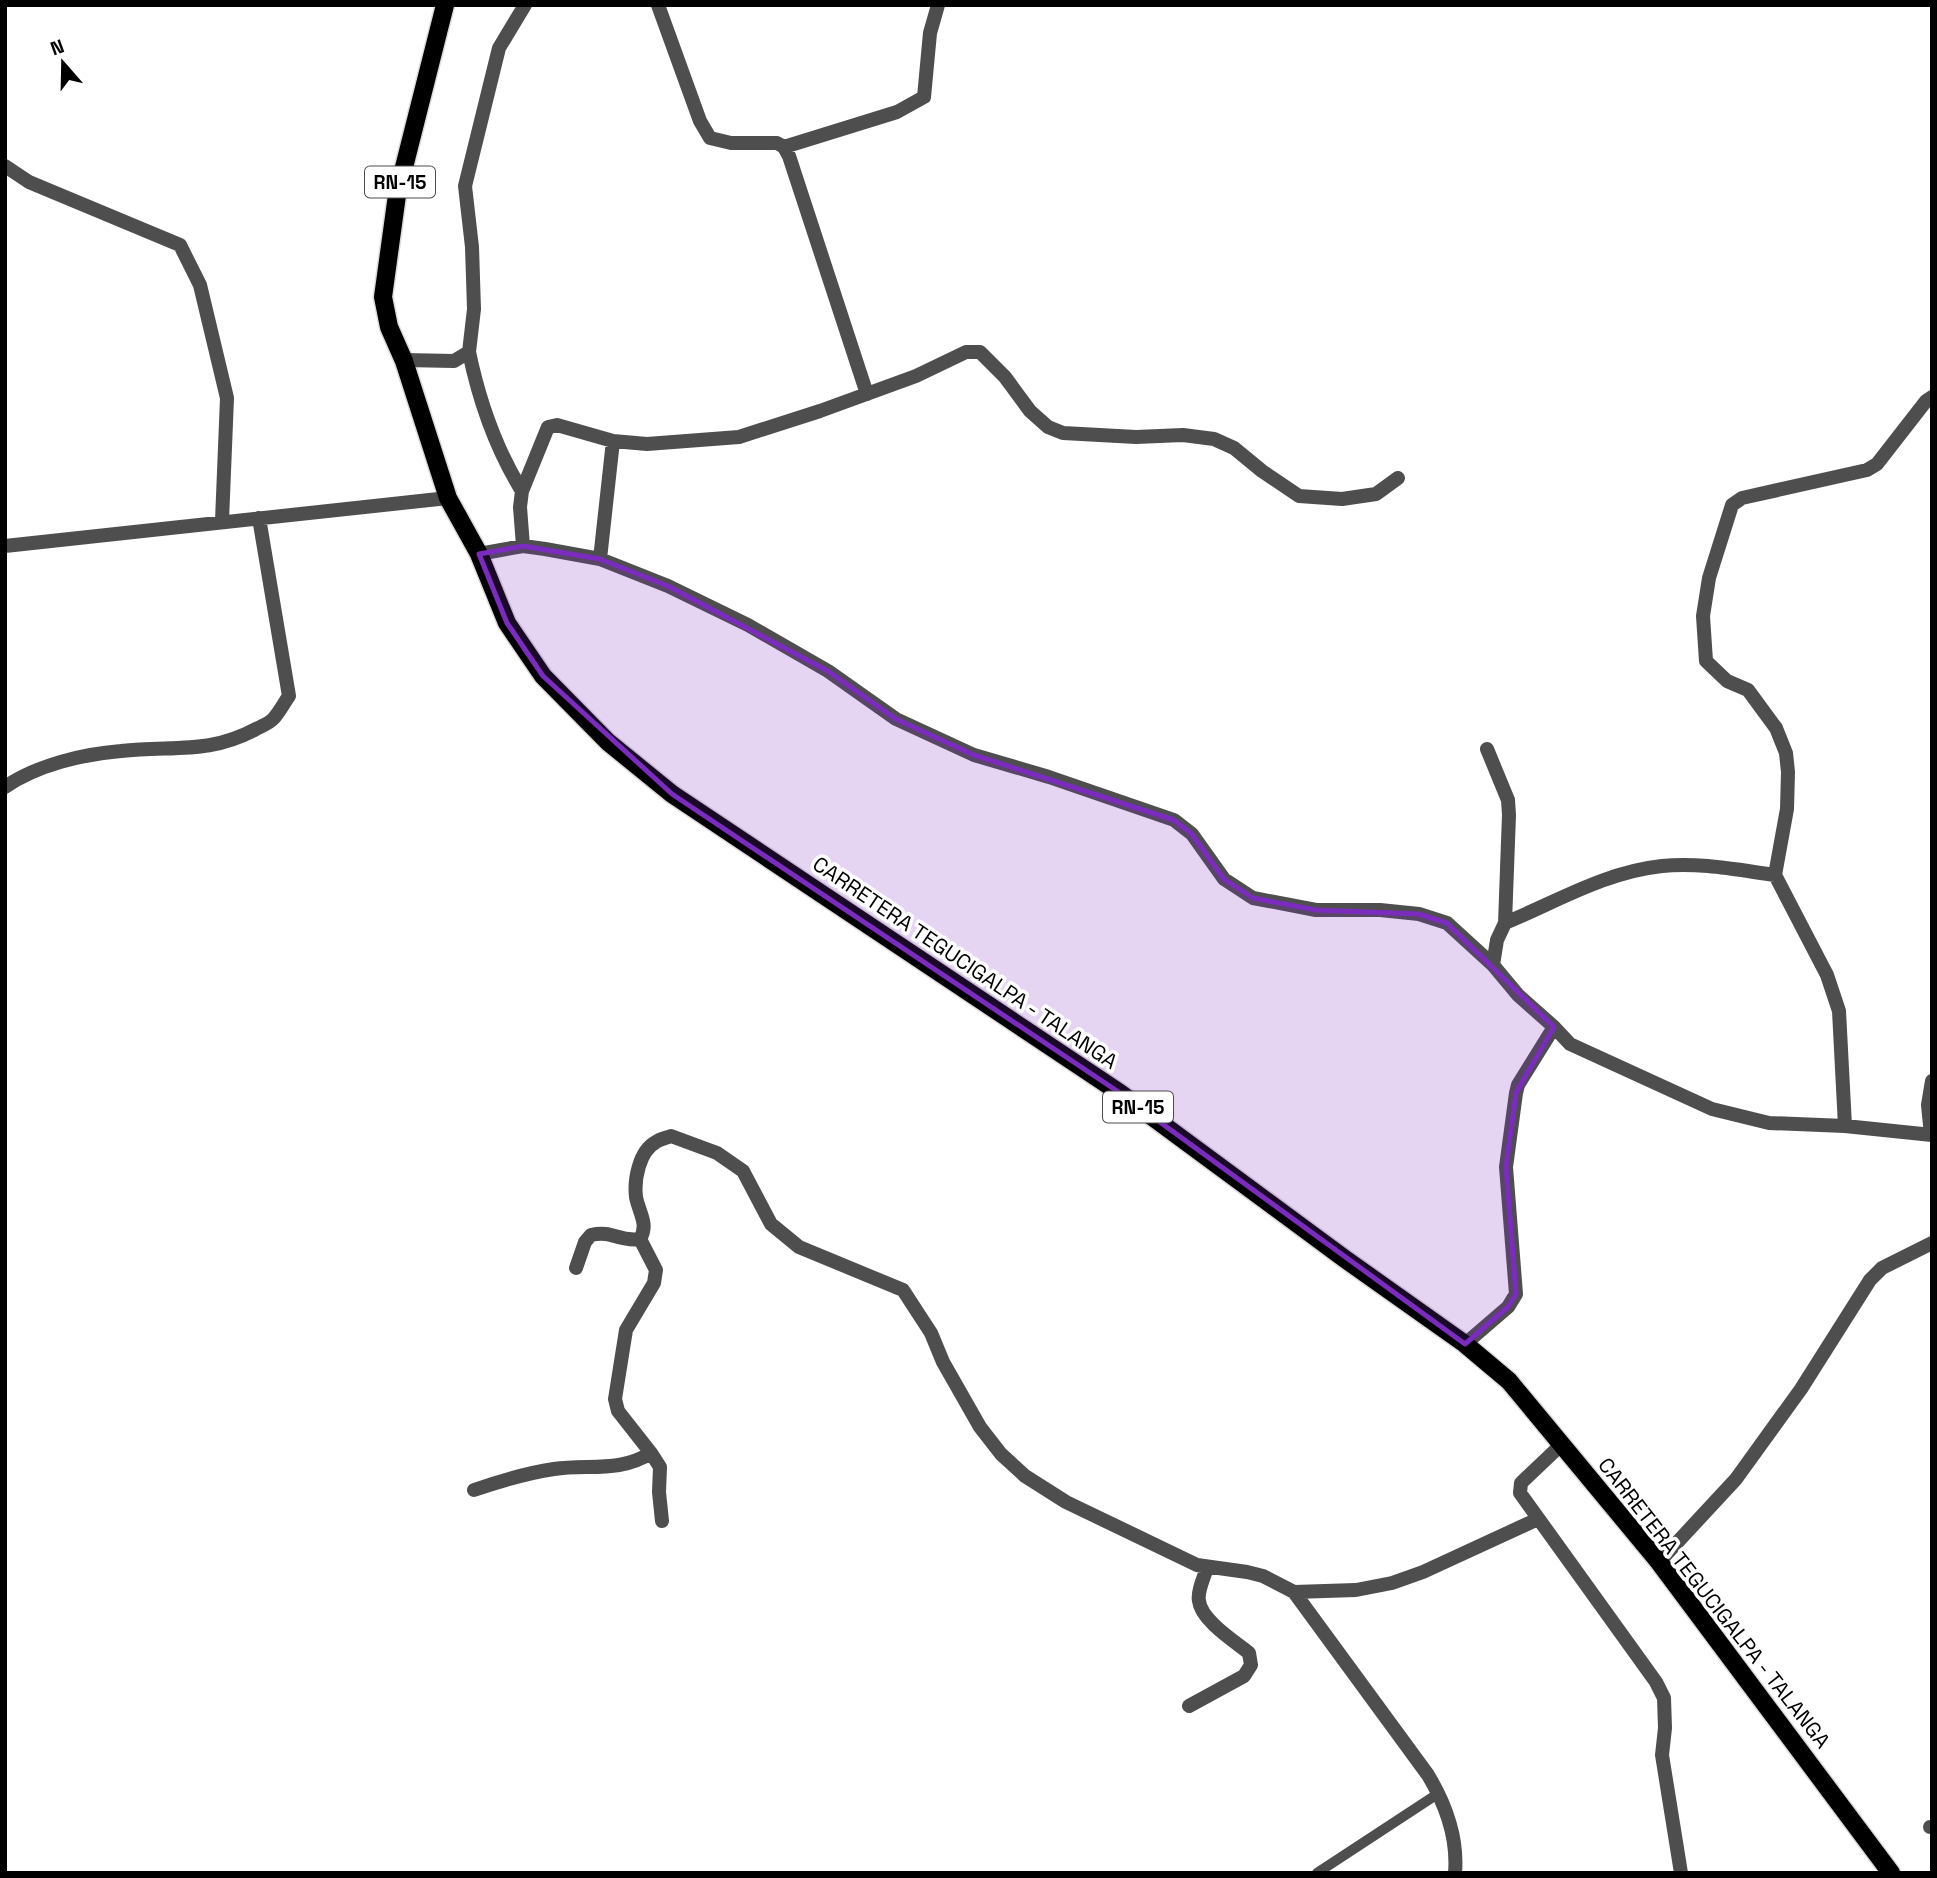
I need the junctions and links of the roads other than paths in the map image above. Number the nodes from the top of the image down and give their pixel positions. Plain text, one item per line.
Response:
1 (445, 5) edge
2 (525, 5) edge
3 (658, 5) edge
4 (938, 5) edge
5 (784, 147) junction
6 (5, 166) edge
7 (470, 352) junction
8 (404, 359) junction
9 (867, 394) junction
10 (1932, 397) edge
11 (613, 441) junction
12 (1398, 478) dead end
13 (522, 491) junction
14 (448, 498) junction
15 (259, 518) junction
16 (222, 522) junction
17 (5, 546) edge
18 (523, 546) junction
19 (479, 554) junction
20 (600, 559) junction
21 (1487, 749) dead end
22 (5, 787) edge
23 (1775, 874) junction
24 (1504, 923) junction
25 (1493, 965) junction
26 (1554, 1027) junction
27 (1932, 1081) edge
28 (1844, 1126) junction
29 (1931, 1135) edge
30 (640, 1239) junction
31 (1932, 1242) edge
32 (576, 1268) dead end
33 (1465, 1343) junction
34 (1562, 1444) junction
35 (651, 1453) junction
36 (474, 1490) dead end
37 (1538, 1519) junction
38 (662, 1521) dead end
39 (1659, 1562) junction
40 (1207, 1568) junction
41 (1294, 1592) junction
42 (1189, 1706) dead end
43 (1438, 1793) junction
44 (1317, 1873) edge
45 (1455, 1873) edge
46 (1681, 1873) edge
47 (1891, 1873) edge

1 - 8 main road, CARRETERA TEGUCIGALPA - TALANGA / RN-15
2 - 7 street
3 - 5 street
4 - 5 street
5 - 9 street
6 - 16 street
7 - 8 street
7 - 13 street
8 - 14 main road, CARRETERA TEGUCIGALPA - TALANGA / RN-15
9 - 11 street
9 - 12 street
10 - 23 street
11 - 13 street
11 - 20 street
13 - 18 street
14 - 15 street
14 - 19 main road, CARRETERA TEGUCIGALPA - TALANGA / RN-15
15 - 16 street
15 - 22 street
16 - 17 street
18 - 19 street
18 - 20 street
19 - 33 main road, CARRETERA TEGUCIGALPA - TALANGA / RN-15
20 - 25 street
21 - 24 street
23 - 24 street
23 - 28 street
24 - 25 street
25 - 26 street
26 - 28 street
26 - 33 street
27 - 29 street
28 - 29 street
30 - 32 street
30 - 35 street
30 - 40 street
31 - 39 street
33 - 34 main road, CARRETERA TEGUCIGALPA - TALANGA / RN-15
34 - 37 street
34 - 39 main road, CARRETERA TEGUCIGALPA - TALANGA / RN-15
35 - 36 street
35 - 38 street
37 - 41 street
37 - 46 street
39 - 47 main road, CARRETERA TEGUCIGALPA - TALANGA / RN-15
40 - 41 street
40 - 42 street
41 - 43 street
43 - 44 lane
43 - 45 street

